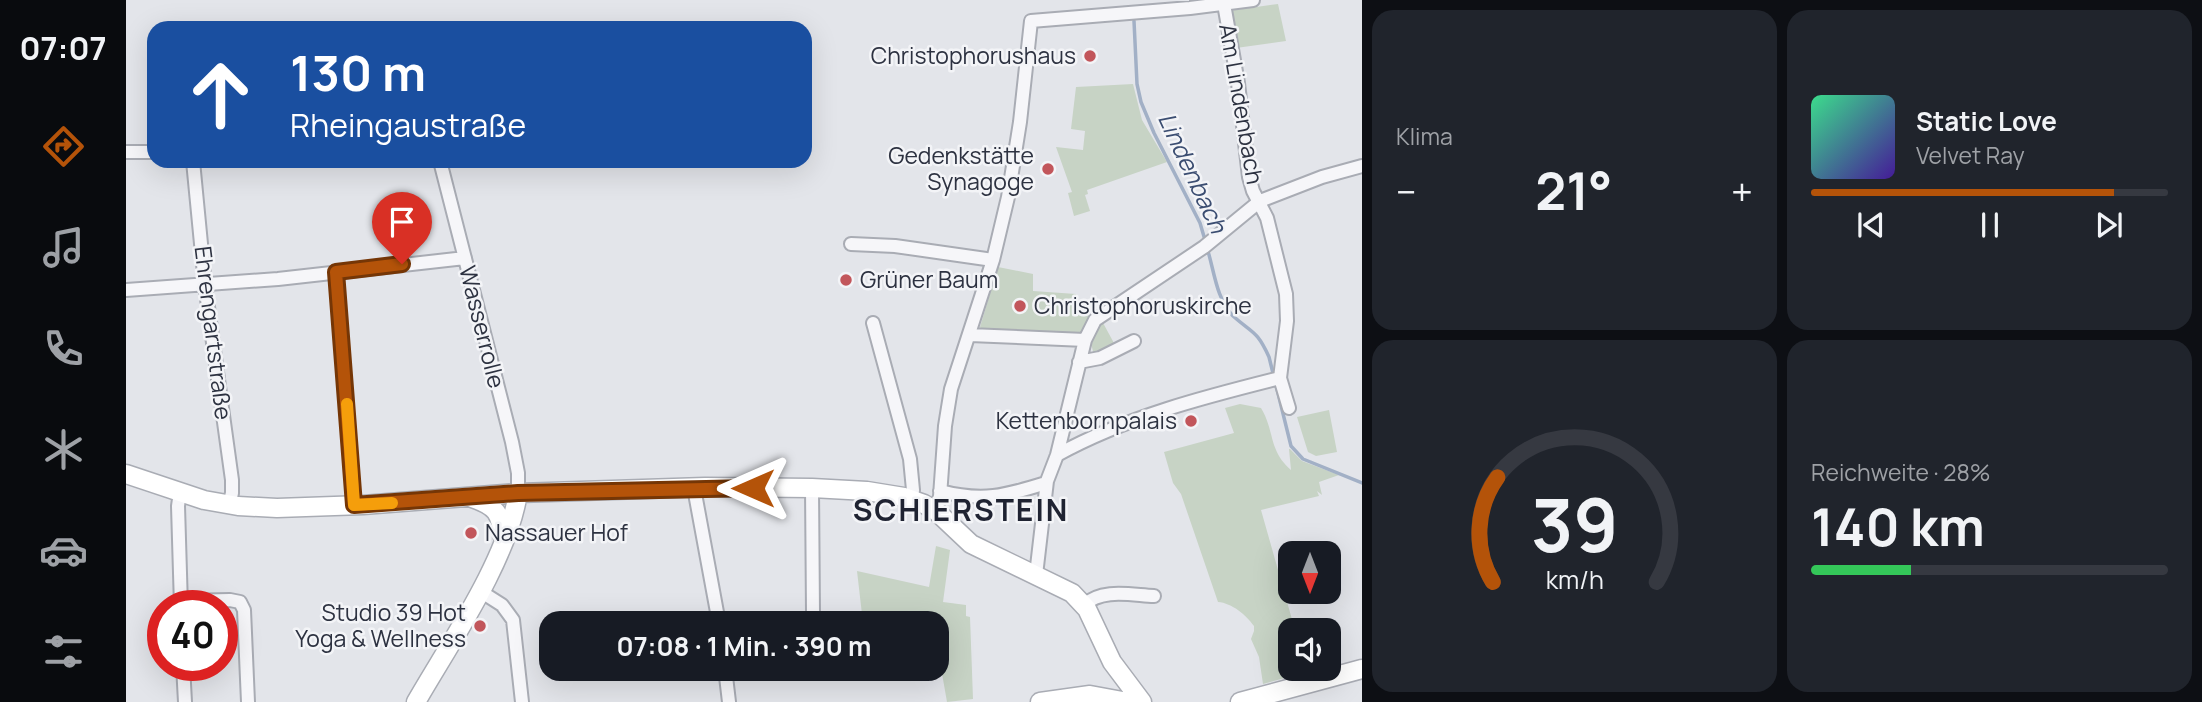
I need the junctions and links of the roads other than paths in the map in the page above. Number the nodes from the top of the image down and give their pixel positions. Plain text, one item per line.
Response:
1 (1253, 0) edge
2 (1225, 8) junction
3 (126, 152) edge
4 (147, 152) edge
5 (1362, 166) edge
6 (194, 168) edge
7 (442, 168) edge
8 (1260, 201) junction
9 (851, 244) dead end
10 (465, 258) junction
11 (993, 260) junction
12 (336, 272) junction
13 (205, 285) junction
14 (126, 290) edge
15 (873, 323) dead end
16 (970, 335) junction
17 (1085, 340) junction
18 (1134, 341) dead end
19 (1079, 362) junction
20 (1275, 379) junction
21 (1289, 408) dead end
22 (1057, 455) junction
23 (126, 474) edge
24 (1046, 483) junction
25 (694, 488) junction
26 (812, 488) junction
27 (940, 491) junction
28 (180, 492) junction
29 (518, 493) junction
30 (470, 498) junction
31 (912, 499) junction
32 (230, 503) junction
33 (354, 505) junction
34 (936, 511) junction
35 (503, 542) junction
36 (1036, 575) junction
37 (181, 590) edge
38 (480, 591) junction
39 (1154, 596) dead end
40 (238, 602) edge
41 (1084, 605) junction
42 (717, 611) edge
43 (813, 611) edge
44 (1112, 662) junction
45 (1362, 669) edge
46 (184, 681) edge
47 (727, 681) edge
48 (1090, 695) junction
49 (185, 702) edge
50 (248, 702) edge
51 (416, 702) edge
52 (522, 702) edge
53 (729, 702) edge
54 (1040, 702) edge
55 (1128, 702) edge
56 (1142, 702) edge
57 (1240, 702) edge

1 - 2 street
2 - 8 street, Am Lindenbach
2 - 11 street
3 - 4 street
5 - 8 street
6 - 13 street, Ehrengartstraße
7 - 10 street, Wasserrolle
8 - 17 street
8 - 20 street, Am Lindenbach
9 - 11 street
10 - 12 street
10 - 29 street, Wasserrolle
11 - 16 street
12 - 13 street
12 - 33 street
13 - 14 street
13 - 32 street, Ehrengartstraße
15 - 31 street
16 - 17 street
16 - 27 street
17 - 19 street
18 - 19 street
19 - 22 street
20 - 21 street, Am Lindenbach
20 - 22 street
22 - 24 street
23 - 28 street
24 - 27 street
24 - 36 street
25 - 26 street
25 - 29 street
25 - 42 street
26 - 31 street
26 - 43 street
27 - 34 street
28 - 32 street
28 - 37 street
29 - 30 street
29 - 35 street
30 - 33 street
30 - 35 street
31 - 34 street
32 - 33 street
34 - 36 street
35 - 38 street
36 - 41 street
38 - 51 street
38 - 52 street
39 - 41 street
40 - 50 street
41 - 44 street
44 - 48 street
44 - 56 street
45 - 57 street
46 - 49 street
47 - 53 street
48 - 54 street
48 - 55 street

